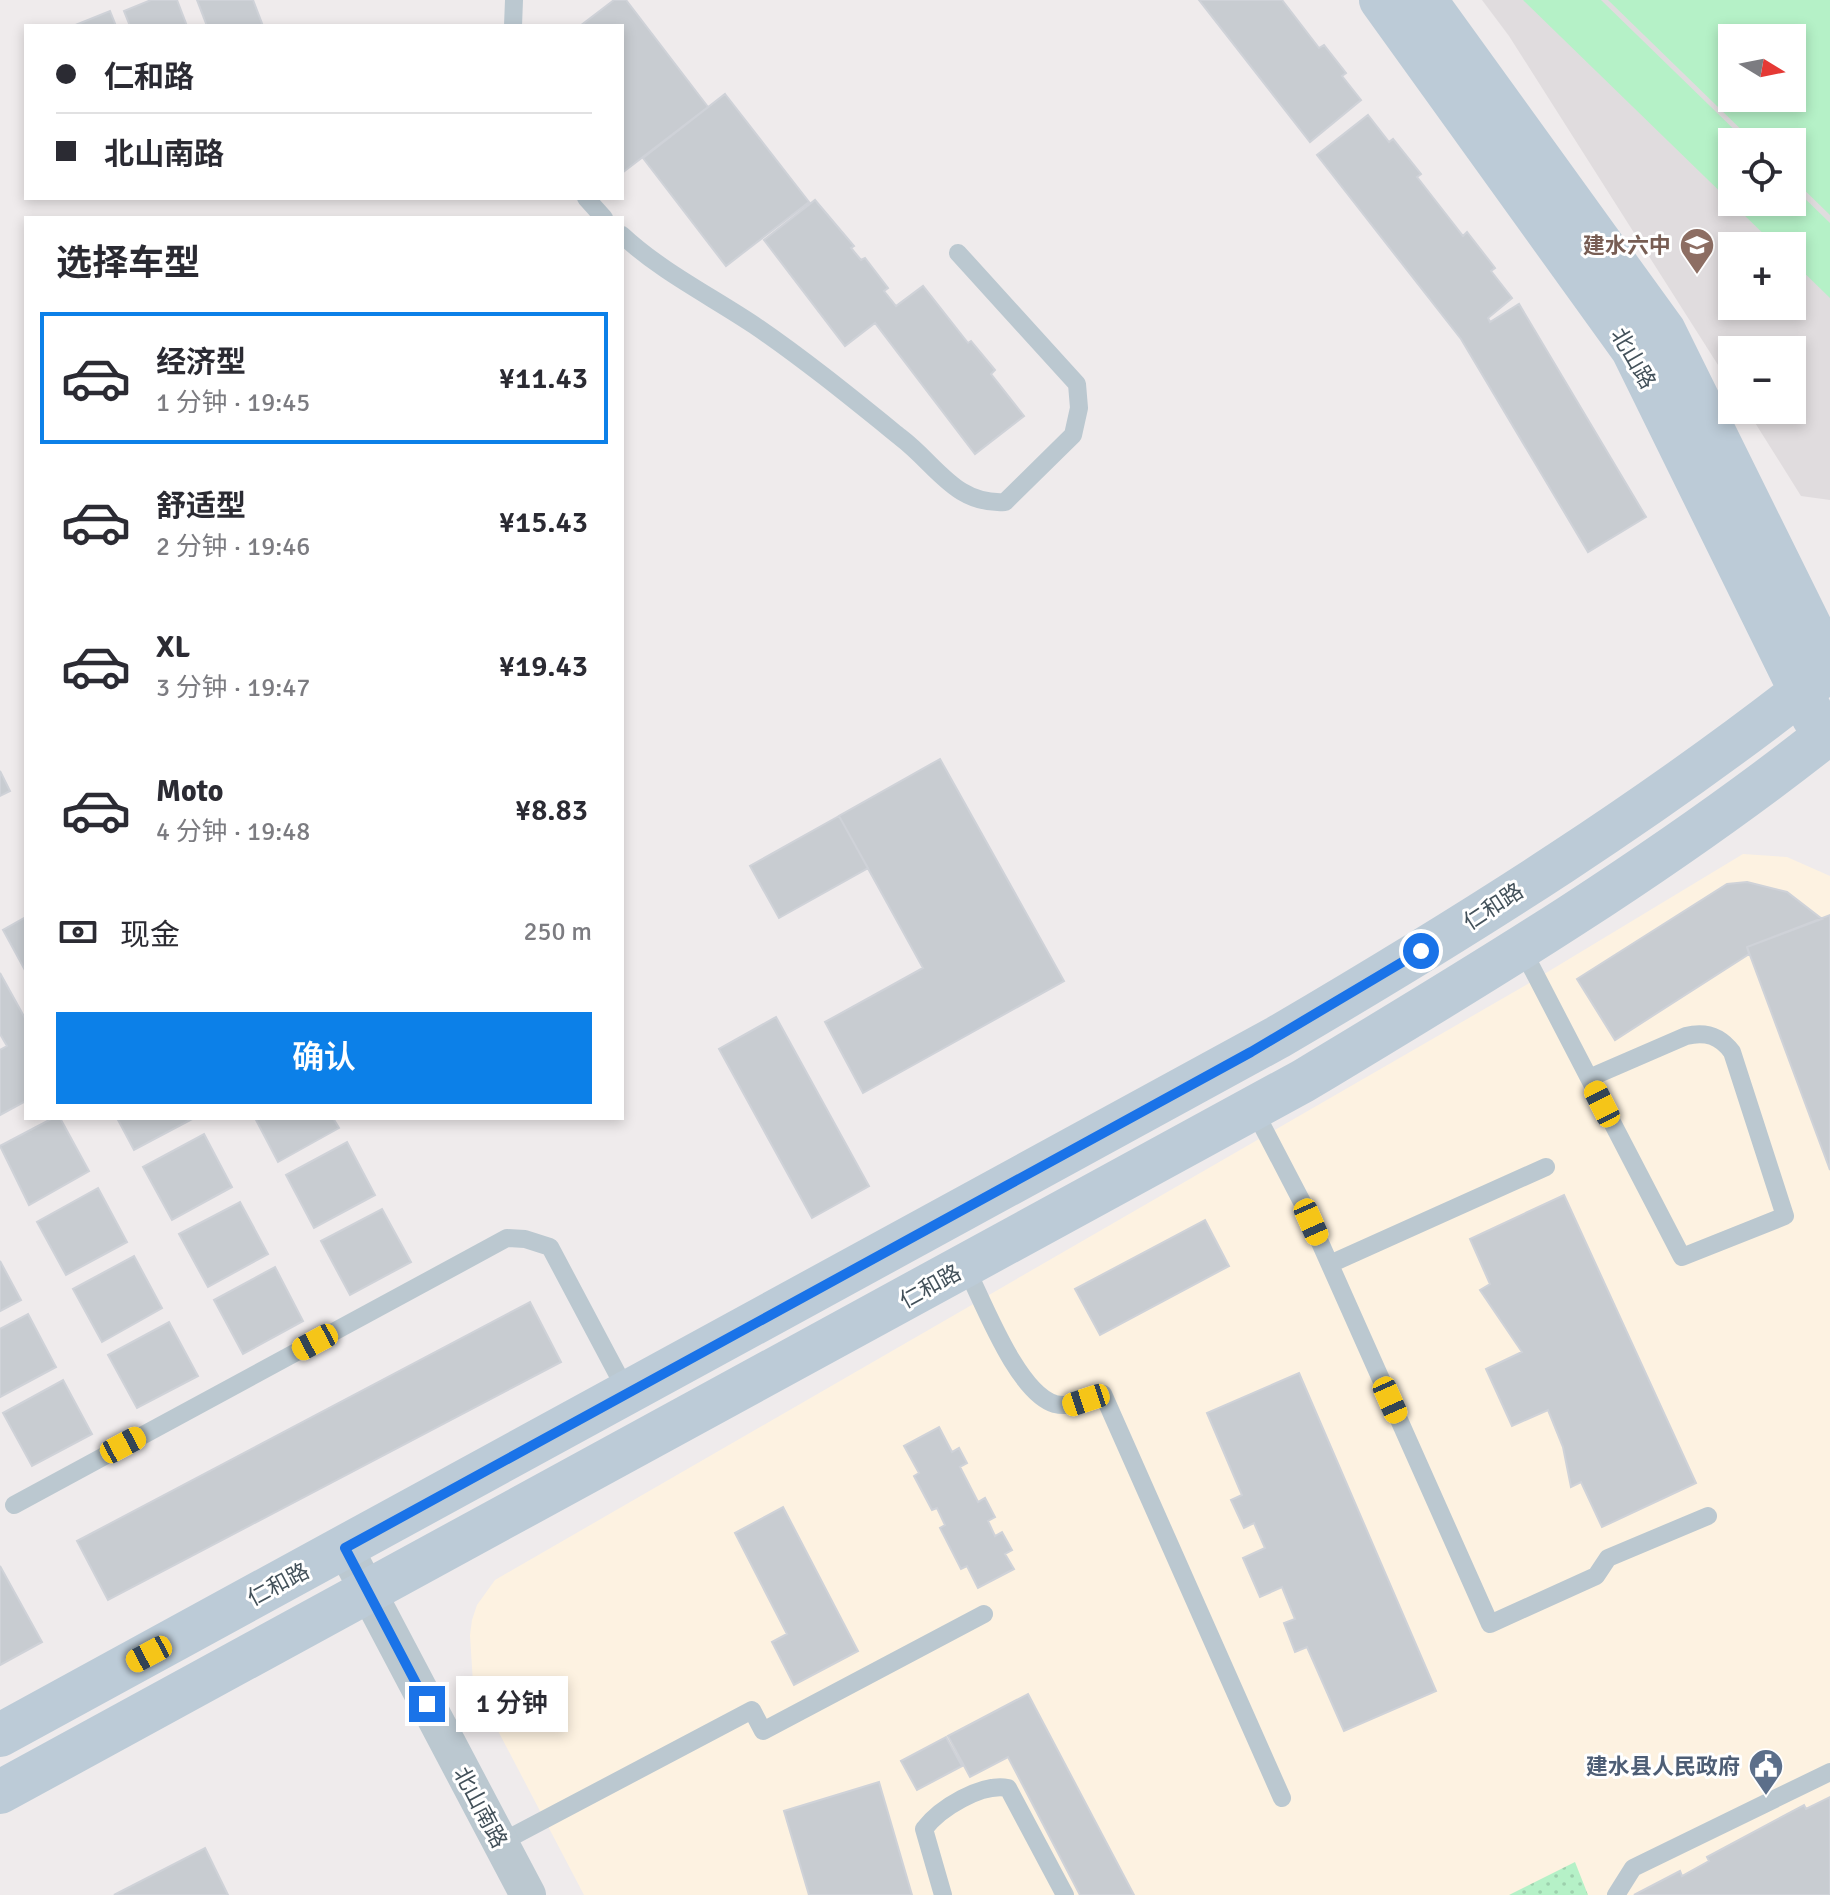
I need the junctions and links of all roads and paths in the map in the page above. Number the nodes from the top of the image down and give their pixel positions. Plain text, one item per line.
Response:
1 (514, 0) edge
2 (1381, 0) edge
3 (1425, 0) edge
4 (513, 24) edge
5 (588, 200) edge
6 (602, 216) edge
7 (624, 237) edge
8 (958, 253) dead end
9 (1821, 676) edge
10 (1828, 740) edge
11 (1521, 947) junction
12 (1589, 1078) junction
13 (1253, 1108) junction
14 (1546, 1167) dead end
15 (1330, 1264) junction
16 (965, 1266) junction
17 (629, 1395) junction
18 (14, 1505) dead end
19 (1708, 1516) dead end
20 (345, 1548) junction
21 (368, 1592) junction
22 (984, 1614) dead end
23 (0, 1735) edge
24 (1830, 1772) edge
25 (0, 1792) edge
26 (1282, 1798) dead end
27 (500, 1843) junction
28 (528, 1895) edge
29 (943, 1895) edge
30 (1065, 1895) edge
31 (1616, 1895) edge

1 - 4 lane
2 - 9 main road, 北山路
3 - 9 main road, 北山路
5 - 6 lane
7 - 8 lane
9 - 10 main road, 北山路
9 - 17 main road, 仁和路
10 - 11 main road, 仁和路
11 - 12 lane
11 - 13 main road, 仁和路
12 - 12 lane
13 - 15 lane
13 - 16 main road, 仁和路
14 - 15 lane
15 - 19 lane
16 - 21 main road, 仁和路
16 - 26 lane
17 - 18 lane
17 - 20 main road, 仁和路
20 - 21 street, 北山南路
20 - 23 main road, 仁和路
21 - 25 main road, 仁和路
21 - 27 street, 北山南路
22 - 27 lane
24 - 31 lane
27 - 28 street, 北山南路
29 - 30 lane

